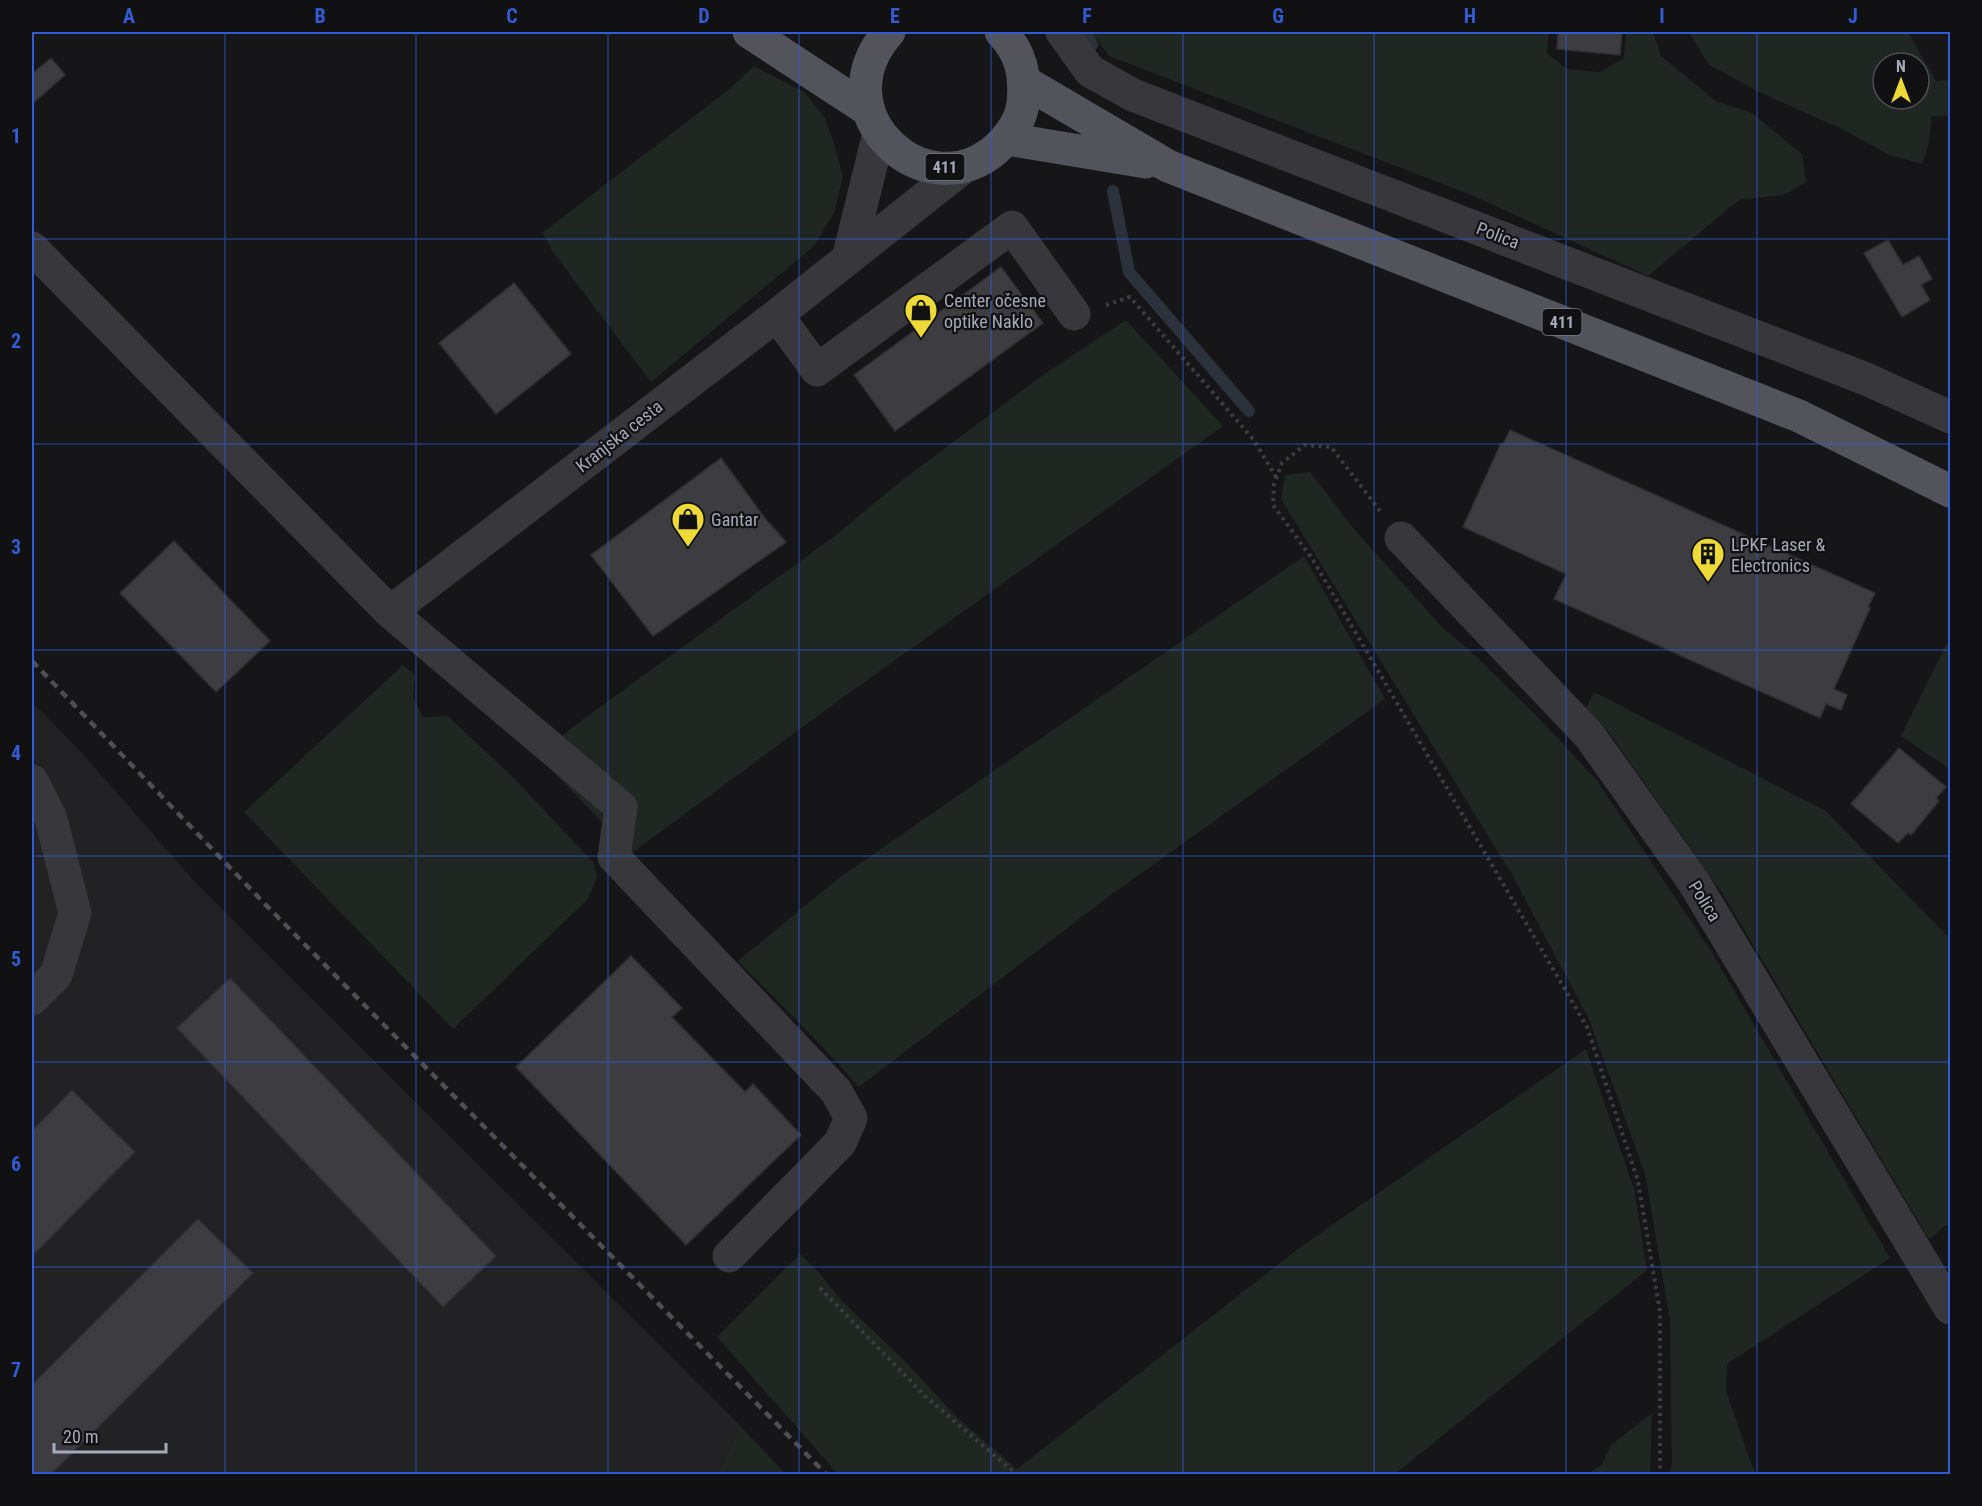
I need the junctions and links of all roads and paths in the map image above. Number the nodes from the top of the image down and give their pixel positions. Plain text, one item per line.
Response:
1 (749, 32) edge
2 (889, 32) edge
3 (1001, 32) edge
4 (1062, 32) edge
5 (1025, 82) junction
6 (874, 122) junction
7 (1007, 139) junction
8 (965, 165) junction
9 (1168, 166) junction
10 (32, 248) edge
11 (848, 259) junction
12 (1074, 314) joint
13 (777, 315) junction
14 (1950, 417) edge
15 (1276, 478) junction
16 (1950, 491) edge
17 (1401, 538) joint
18 (390, 612) junction
19 (32, 780) edge
20 (32, 999) edge
21 (729, 1256) dead end
22 (820, 1288) dead end
23 (1950, 1308) edge
24 (1016, 1474) edge
25 (1659, 1474) edge

1 - 6 main road, 411
2 - 6 main road
3 - 5 main road, 411
4 - 14 street, Polica
5 - 7 main road, 411
5 - 9 main road, 411
6 - 8 main road, 411
6 - 11 street
7 - 8 main road, 411
7 - 9 main road, 411
8 - 11 street, Kranjska cesta
9 - 16 main road, 411
10 - 18 street
11 - 13 street, Kranjska cesta
12 - 13 street
12 - 15 path
13 - 18 street, Kranjska cesta
15 - 17 path
15 - 25 path
17 - 23 street, Polica
18 - 21 street
19 - 20 street
22 - 24 path

